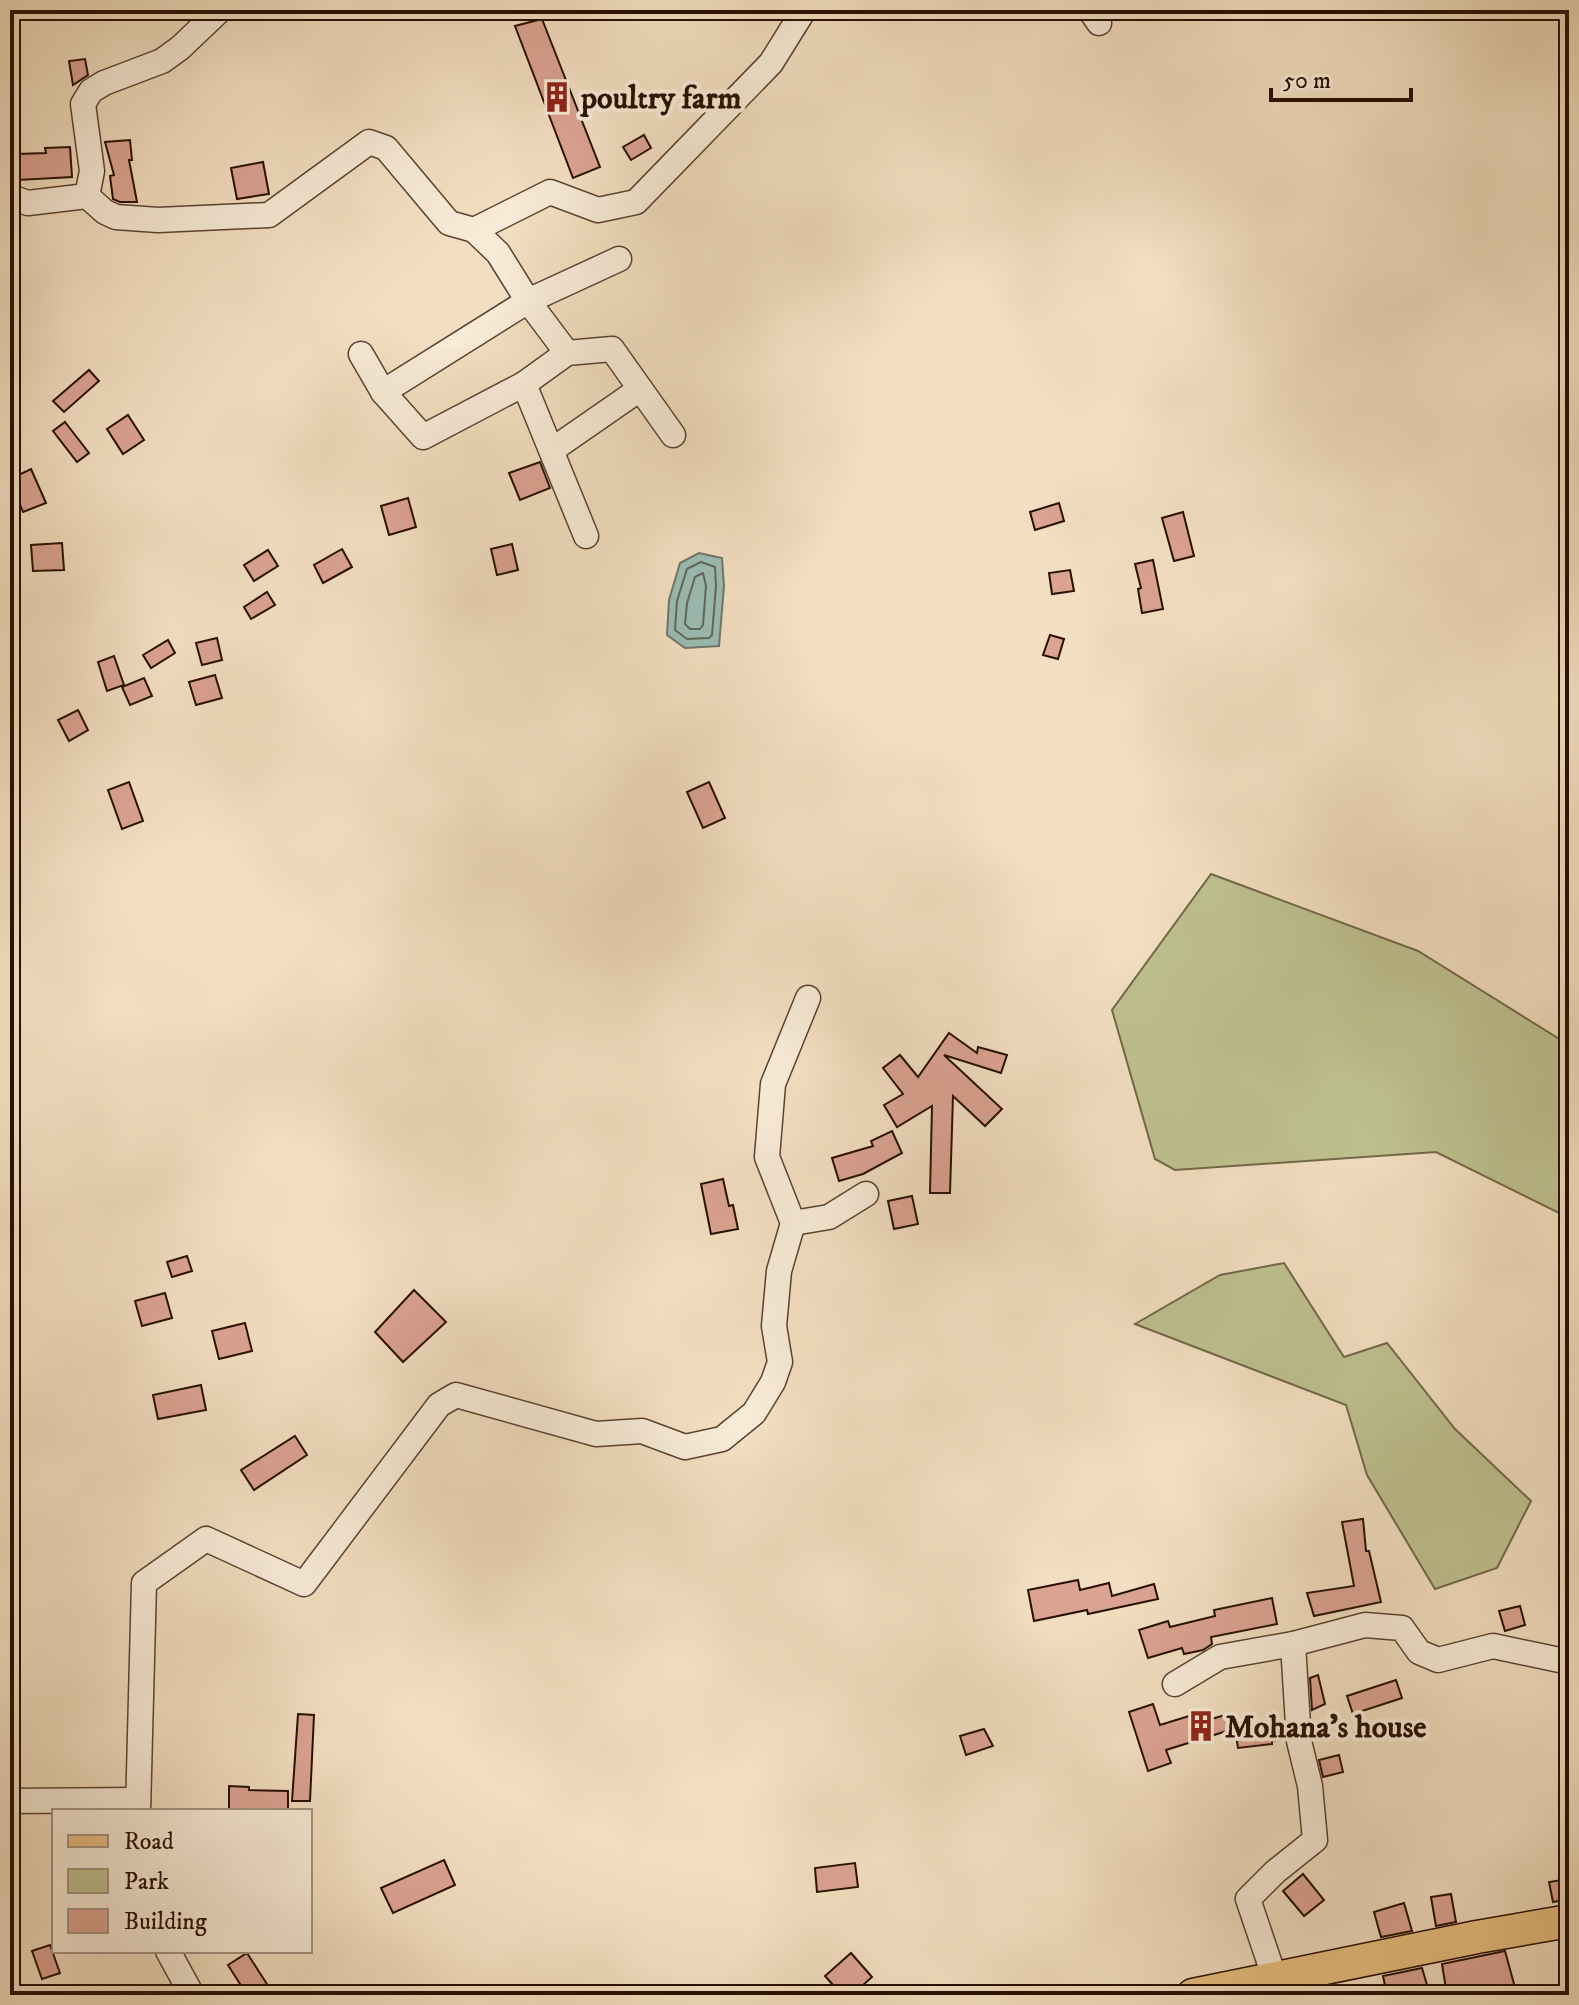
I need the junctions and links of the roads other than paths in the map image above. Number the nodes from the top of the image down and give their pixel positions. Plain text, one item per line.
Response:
1 (220, 10) edge
2 (804, 10) edge
3 (87, 196) junction
4 (10, 197) edge
5 (474, 230) junction
6 (619, 259) dead end
7 (528, 301) junction
8 (567, 353) junction
9 (361, 354) dead end
10 (524, 384) junction
11 (640, 389) junction
12 (383, 392) junction
13 (673, 435) dead end
14 (552, 450) junction
15 (586, 536) dead end
16 (808, 998) dead end
17 (866, 1194) dead end
18 (793, 1223) junction
19 (1293, 1644) junction
20 (1569, 1662) edge
21 (1175, 1684) dead end
22 (10, 1801) edge
23 (138, 1806) edge
24 (1569, 1921) edge
25 (169, 1953) edge
26 (1275, 1979) junction
27 (192, 1995) edge
28 (1193, 1995) edge

1 - 3 street
2 - 5 street
3 - 4 street
3 - 5 street
5 - 7 street
6 - 7 street
7 - 8 street
7 - 12 street
8 - 10 street
8 - 11 street
9 - 12 street
10 - 12 street
10 - 14 street
11 - 13 street
11 - 14 street
14 - 15 street
16 - 18 street
17 - 18 street
18 - 23 street
19 - 20 street
19 - 21 street
19 - 26 street
22 - 23 street
24 - 26 main road
25 - 27 street
26 - 28 main road

